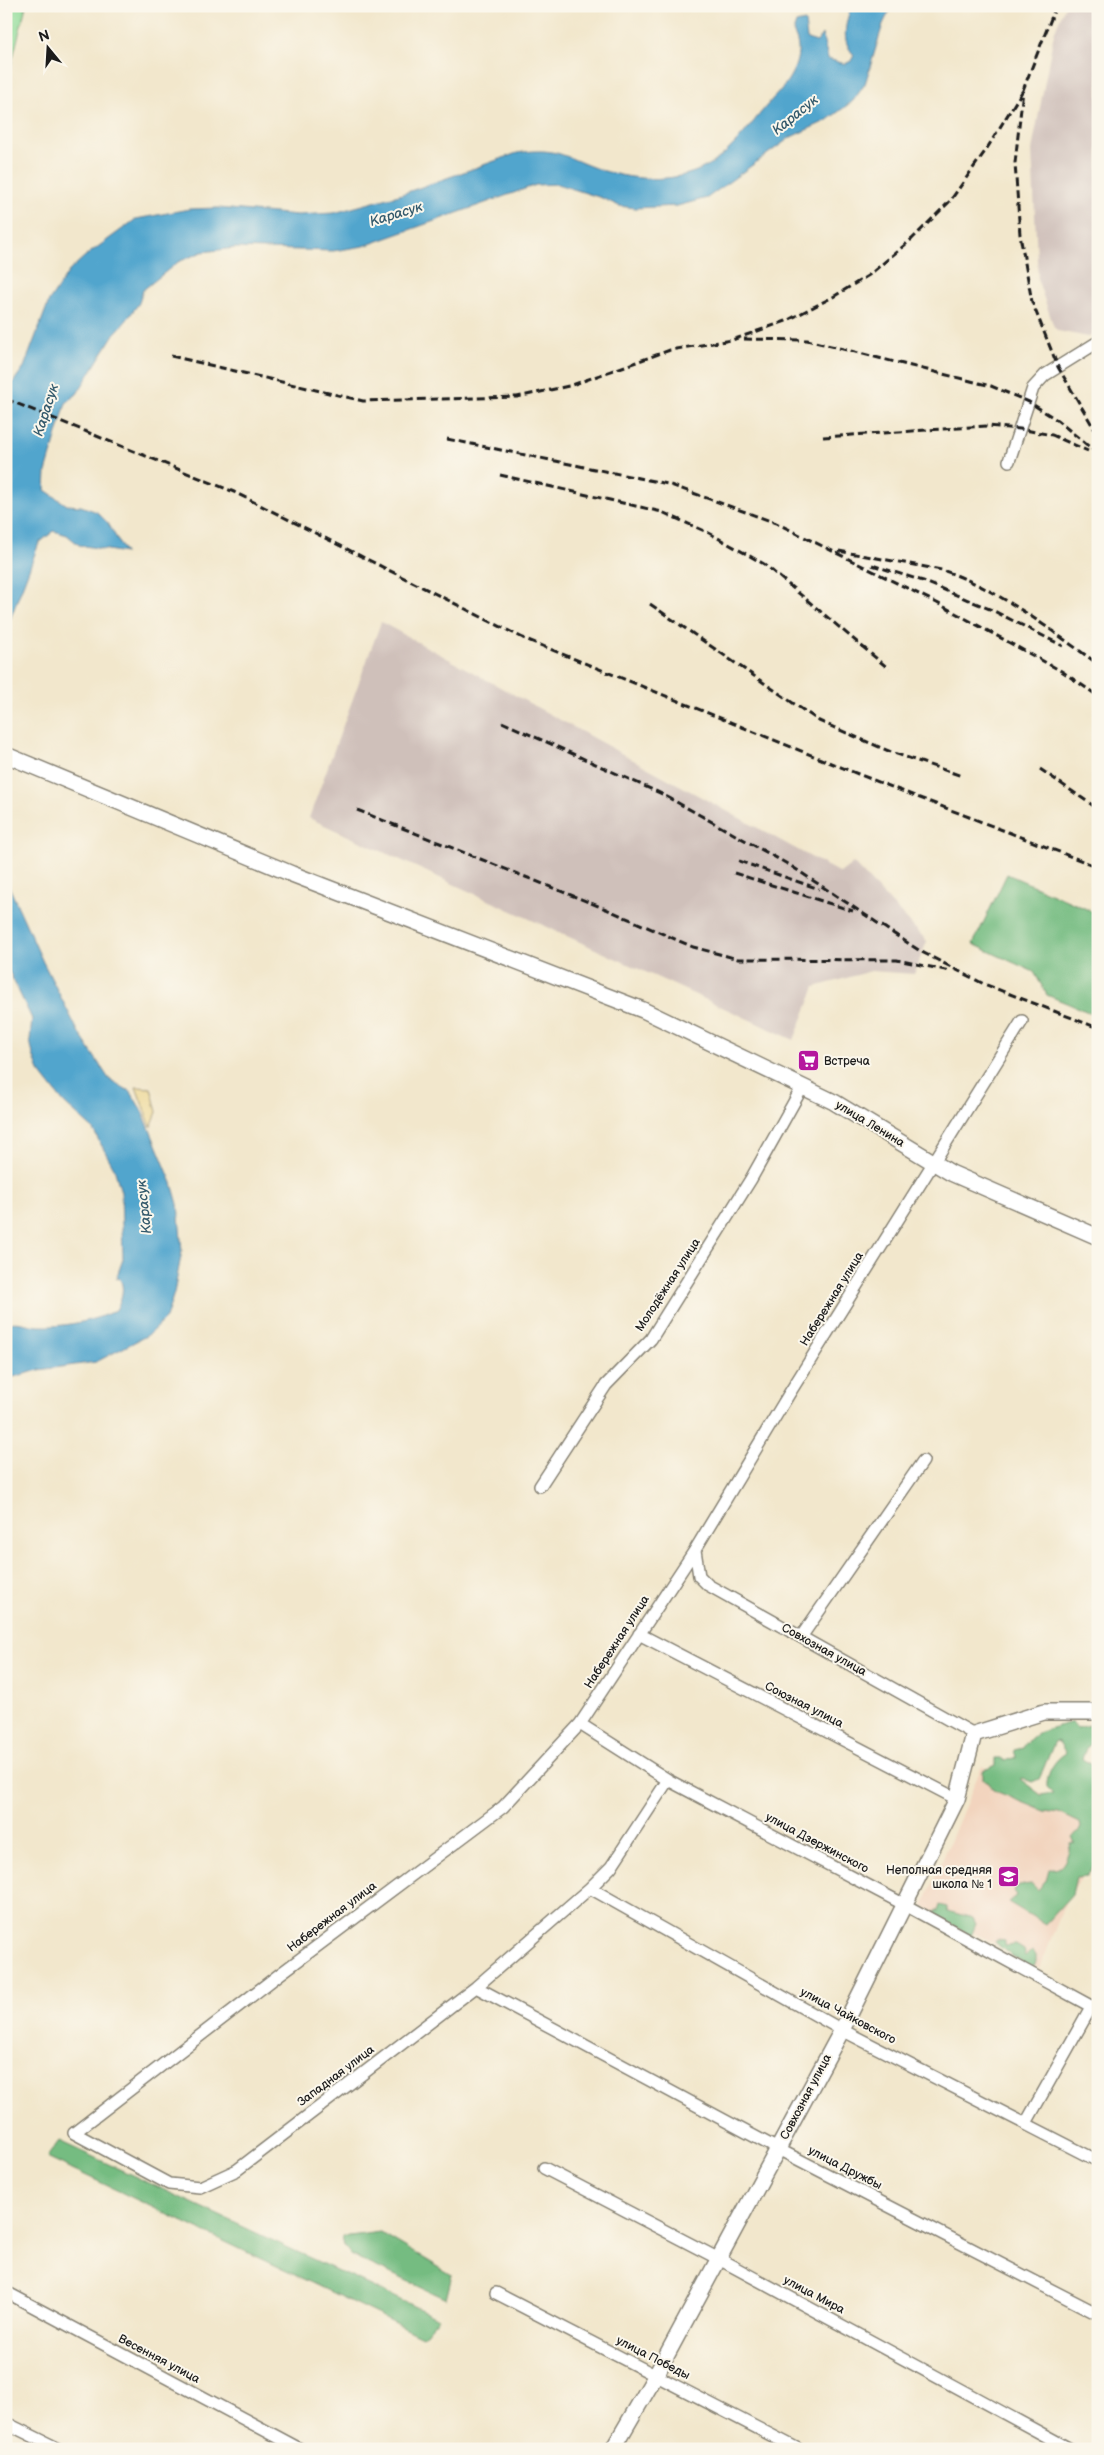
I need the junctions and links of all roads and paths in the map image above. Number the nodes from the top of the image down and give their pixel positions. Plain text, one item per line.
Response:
1 (1098, 342) edge
2 (1009, 461) dead end
3 (11, 757) edge
4 (1022, 1021) dead end
5 (803, 1086) junction
6 (934, 1162) junction
7 (1098, 1237) edge
8 (924, 1461) dead end
9 (540, 1486) dead end
10 (695, 1550) junction
11 (639, 1634) junction
12 (801, 1637) junction
13 (1098, 1712) edge
14 (580, 1724) junction
15 (974, 1734) junction
16 (668, 1780) junction
17 (957, 1800) junction
18 (590, 1888) junction
19 (905, 1905) junction
20 (476, 1987) junction
21 (1094, 2009) edge
22 (842, 2030) junction
23 (1026, 2123) junction
24 (74, 2133) joint
25 (778, 2149) junction
26 (1098, 2161) edge
27 (544, 2168) dead end
28 (718, 2259) junction
29 (6, 2292) edge
30 (496, 2293) dead end
31 (1098, 2314) edge
32 (656, 2375) junction
33 (6, 2422) edge
34 (58, 2449) edge
35 (300, 2449) edge
36 (612, 2449) edge
37 (798, 2449) edge
38 (1070, 2449) edge

1 - 2 street
3 - 5 main road, улица Ленина
4 - 6 street, Набережная улица
5 - 6 main road, улица Ленина
5 - 9 street, Молодёжная улица
6 - 7 main road, улица Ленина
6 - 10 street, Набережная улица
8 - 12 street
10 - 11 street, Набережная улица
10 - 12 street, Совхозная улица
11 - 14 street, Набережная улица
11 - 17 street, Союзная улица
12 - 15 street, Совхозная улица
13 - 15 main road
14 - 16 street, улица Дзержинского
14 - 24 street, Набережная улица
15 - 17 main road, Совхозная улица
16 - 18 street, Западная улица
16 - 19 street, улица Дзержинского
17 - 19 main road, Совхозная улица
18 - 20 street, Западная улица
18 - 22 street, улица Чайковского
19 - 21 street, улица Дзержинского
19 - 22 main road, Совхозная улица
20 - 24 street, Западная улица
20 - 25 street, улица Дружбы
21 - 23 street
22 - 23 street, улица Чайковского
22 - 25 main road, Совхозная улица
23 - 26 street, улица Чайковского
25 - 28 main road, Совхозная улица
25 - 31 street, улица Дружбы
27 - 28 street, улица Мира
28 - 32 main road, Совхозная улица
28 - 38 street, улица Мира
29 - 35 street, Весенняя улица
30 - 32 street, улица Победы
32 - 36 main road, Совхозная улица
32 - 37 street, улица Победы
33 - 34 street

